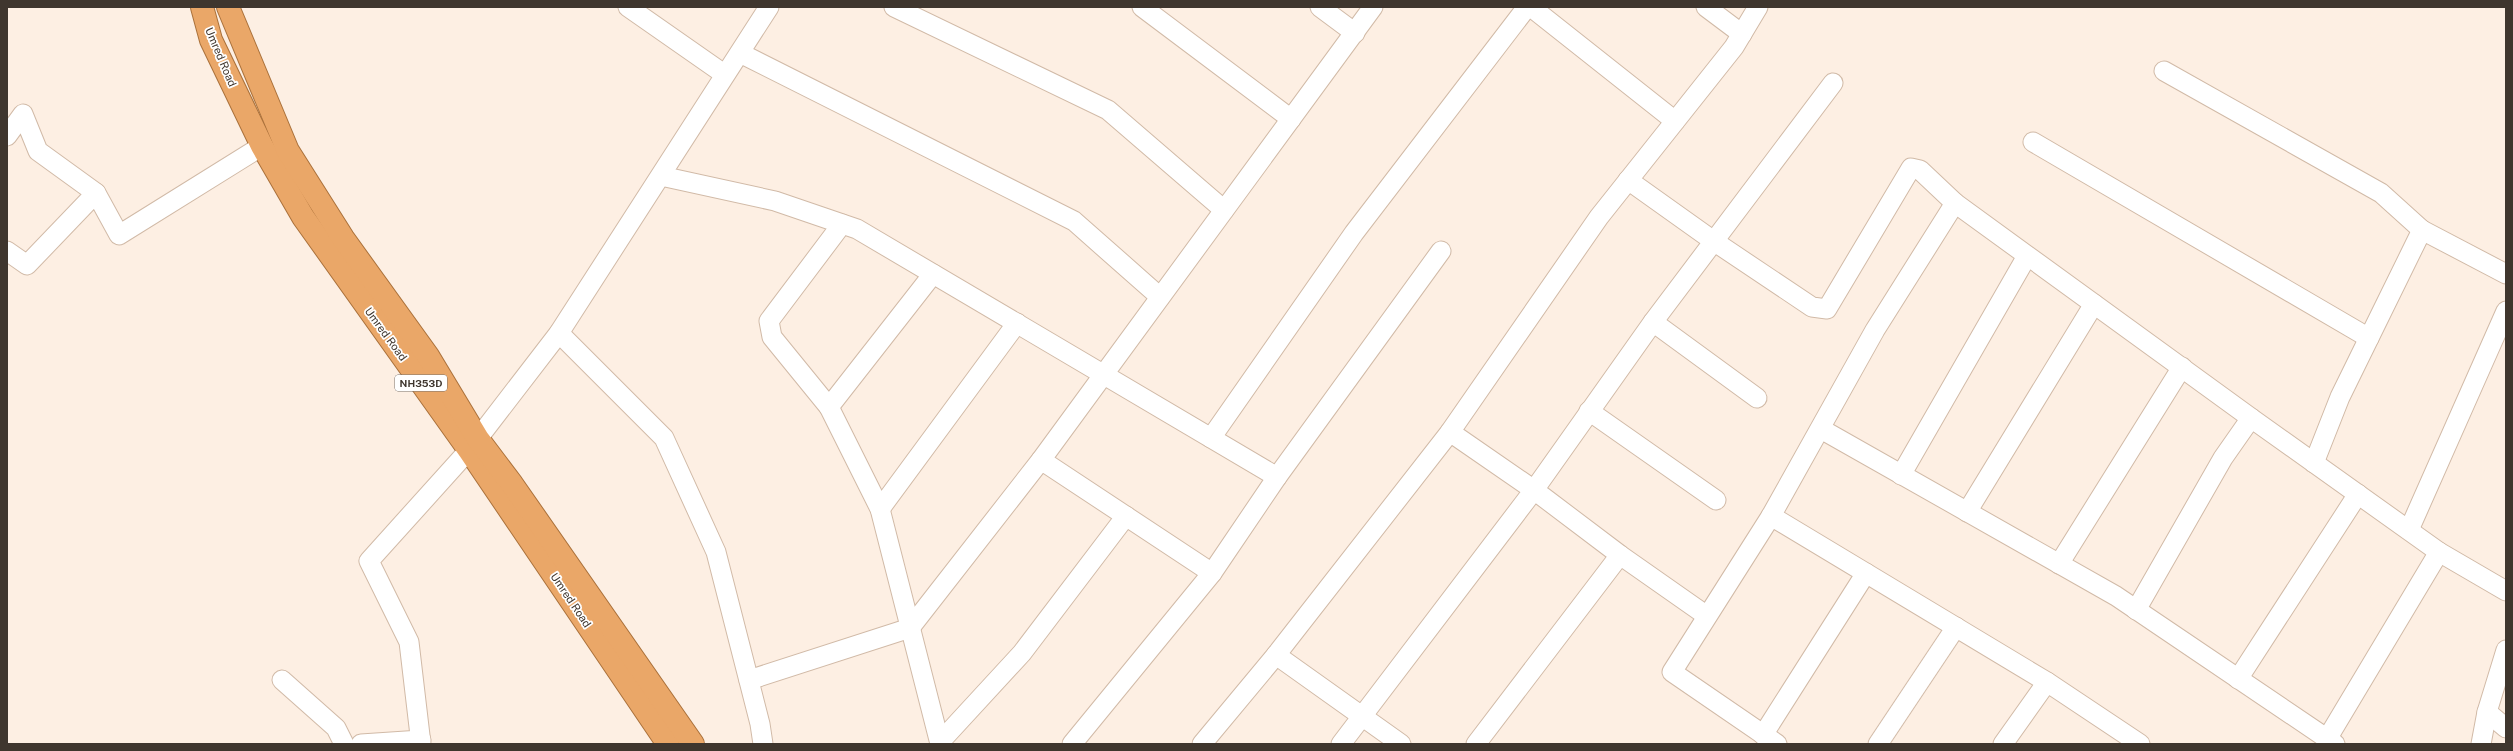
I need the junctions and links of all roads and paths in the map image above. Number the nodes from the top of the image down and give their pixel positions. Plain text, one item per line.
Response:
1 (202, 7) edge
2 (228, 7) edge
3 (628, 7) edge
4 (769, 7) edge
5 (1142, 7) edge
6 (1320, 7) edge
7 (1373, 7) edge
8 (1527, 7) edge
9 (1531, 7) edge
10 (1706, 7) edge
11 (1758, 7) edge
12 (900, 8) edge
13 (1355, 33) junction
14 (1742, 34) junction
15 (740, 53) junction
16 (2164, 71) dead end
17 (724, 74) junction
18 (1833, 83) dead end
19 (1291, 119) junction
20 (1675, 121) junction
21 (7, 136) edge
22 (2033, 142) dead end
23 (262, 146) junction
24 (660, 176) junction
25 (1628, 180) junction
26 (96, 193) junction
27 (1955, 203) junction
28 (1224, 210) junction
29 (842, 224) junction
30 (2422, 230) junction
31 (1715, 242) junction
32 (7, 251) edge
33 (1441, 251) dead end
34 (2027, 256) junction
35 (933, 274) junction
36 (2506, 274) edge
37 (1160, 297) junction
38 (2094, 304) junction
39 (2506, 311) edge
40 (1653, 322) junction
41 (1016, 323) junction
42 (560, 333) junction
43 (2369, 338) junction
44 (2182, 368) junction
45 (1103, 375) junction
46 (1757, 398) dead end
47 (829, 407) junction
48 (1589, 411) junction
49 (2251, 418) junction
50 (1821, 429) junction
51 (1450, 432) junction
52 (1211, 438) junction
53 (474, 445) junction
54 (1041, 460) junction
55 (2314, 462) junction
56 (1901, 475) junction
57 (1277, 477) junction
58 (1534, 490) junction
59 (2358, 494) junction
60 (1716, 500) dead end
61 (880, 509) junction
62 (1967, 512) junction
63 (1126, 516) junction
64 (1771, 516) junction
65 (2409, 530) junction
66 (2439, 552) junction
67 (1620, 555) junction
68 (2059, 564) junction
69 (1212, 573) junction
70 (1866, 573) junction
71 (2506, 591) edge
72 (2136, 610) junction
73 (1707, 616) junction
74 (1956, 627) junction
75 (910, 628) junction
76 (2506, 650) edge
77 (1276, 655) junction
78 (2238, 679) junction
79 (282, 680) dead end
80 (748, 680) junction
81 (2047, 682) junction
82 (2487, 712) junction
83 (1363, 717) junction
84 (2506, 728) edge
85 (1770, 739) edge
86 (421, 742) edge
87 (2331, 742) edge
88 (940, 743) edge
89 (344, 744) edge
90 (361, 744) edge
91 (668, 744) edge
92 (692, 744) edge
93 (763, 744) edge
94 (1072, 744) edge
95 (1202, 744) edge
96 (1341, 744) edge
97 (1401, 744) edge
98 (1476, 744) edge
99 (1878, 744) edge
100 (2003, 744) edge
101 (2140, 744) edge
102 (2481, 744) edge

1 - 23 highway, Umred Road / NH353D
2 - 53 highway, NH353D
3 - 17 street
4 - 15 street
5 - 19 street
6 - 13 street
7 - 13 street
8 - 52 street
9 - 20 street
10 - 14 street
11 - 14 street
12 - 28 street
13 - 19 street
14 - 20 street
15 - 17 street
15 - 37 street
16 - 30 street
17 - 24 street
18 - 31 street
19 - 28 street
20 - 25 street
21 - 26 street
22 - 43 street
23 - 26 street
23 - 53 highway, Umred Road / NH353D
24 - 29 street
24 - 42 street
25 - 31 street
25 - 51 street
26 - 32 street
27 - 31 street
27 - 34 street
27 - 50 street
28 - 37 street
29 - 35 street
29 - 47 street
30 - 36 street
30 - 43 street
31 - 40 street
33 - 57 street
34 - 38 street
34 - 56 street
35 - 41 street
35 - 47 street
37 - 45 street
38 - 44 street
38 - 62 street
39 - 65 street
40 - 46 street
40 - 48 street
41 - 45 street
41 - 61 street
42 - 53 street
42 - 80 street
43 - 55 street
44 - 49 street
44 - 68 street
45 - 52 street
45 - 54 street
47 - 61 street
48 - 58 street
48 - 60 street
49 - 55 street
49 - 72 street
50 - 56 street
50 - 64 street
51 - 58 street
51 - 77 street
52 - 57 street
53 - 86 street
53 - 91 highway, Umred Road / NH353D
53 - 92 highway, NH353D
54 - 63 street
54 - 75 street
55 - 59 street
56 - 62 street
57 - 69 street
58 - 67 street
58 - 83 street
59 - 65 street
59 - 78 street
61 - 75 street
62 - 68 street
63 - 69 street
63 - 88 street
64 - 70 street
64 - 73 street
65 - 66 street
66 - 71 street
66 - 87 street
67 - 73 street
67 - 98 street
68 - 72 street
69 - 94 street
70 - 74 street
70 - 85 street
72 - 78 street
73 - 85 street
74 - 81 street
74 - 99 street
75 - 80 street
75 - 88 street
76 - 82 street
77 - 83 street
77 - 95 street
78 - 87 street
79 - 89 street
80 - 93 street
81 - 100 street
81 - 101 street
82 - 84 street
82 - 102 street
83 - 96 street
83 - 97 street
86 - 90 street

